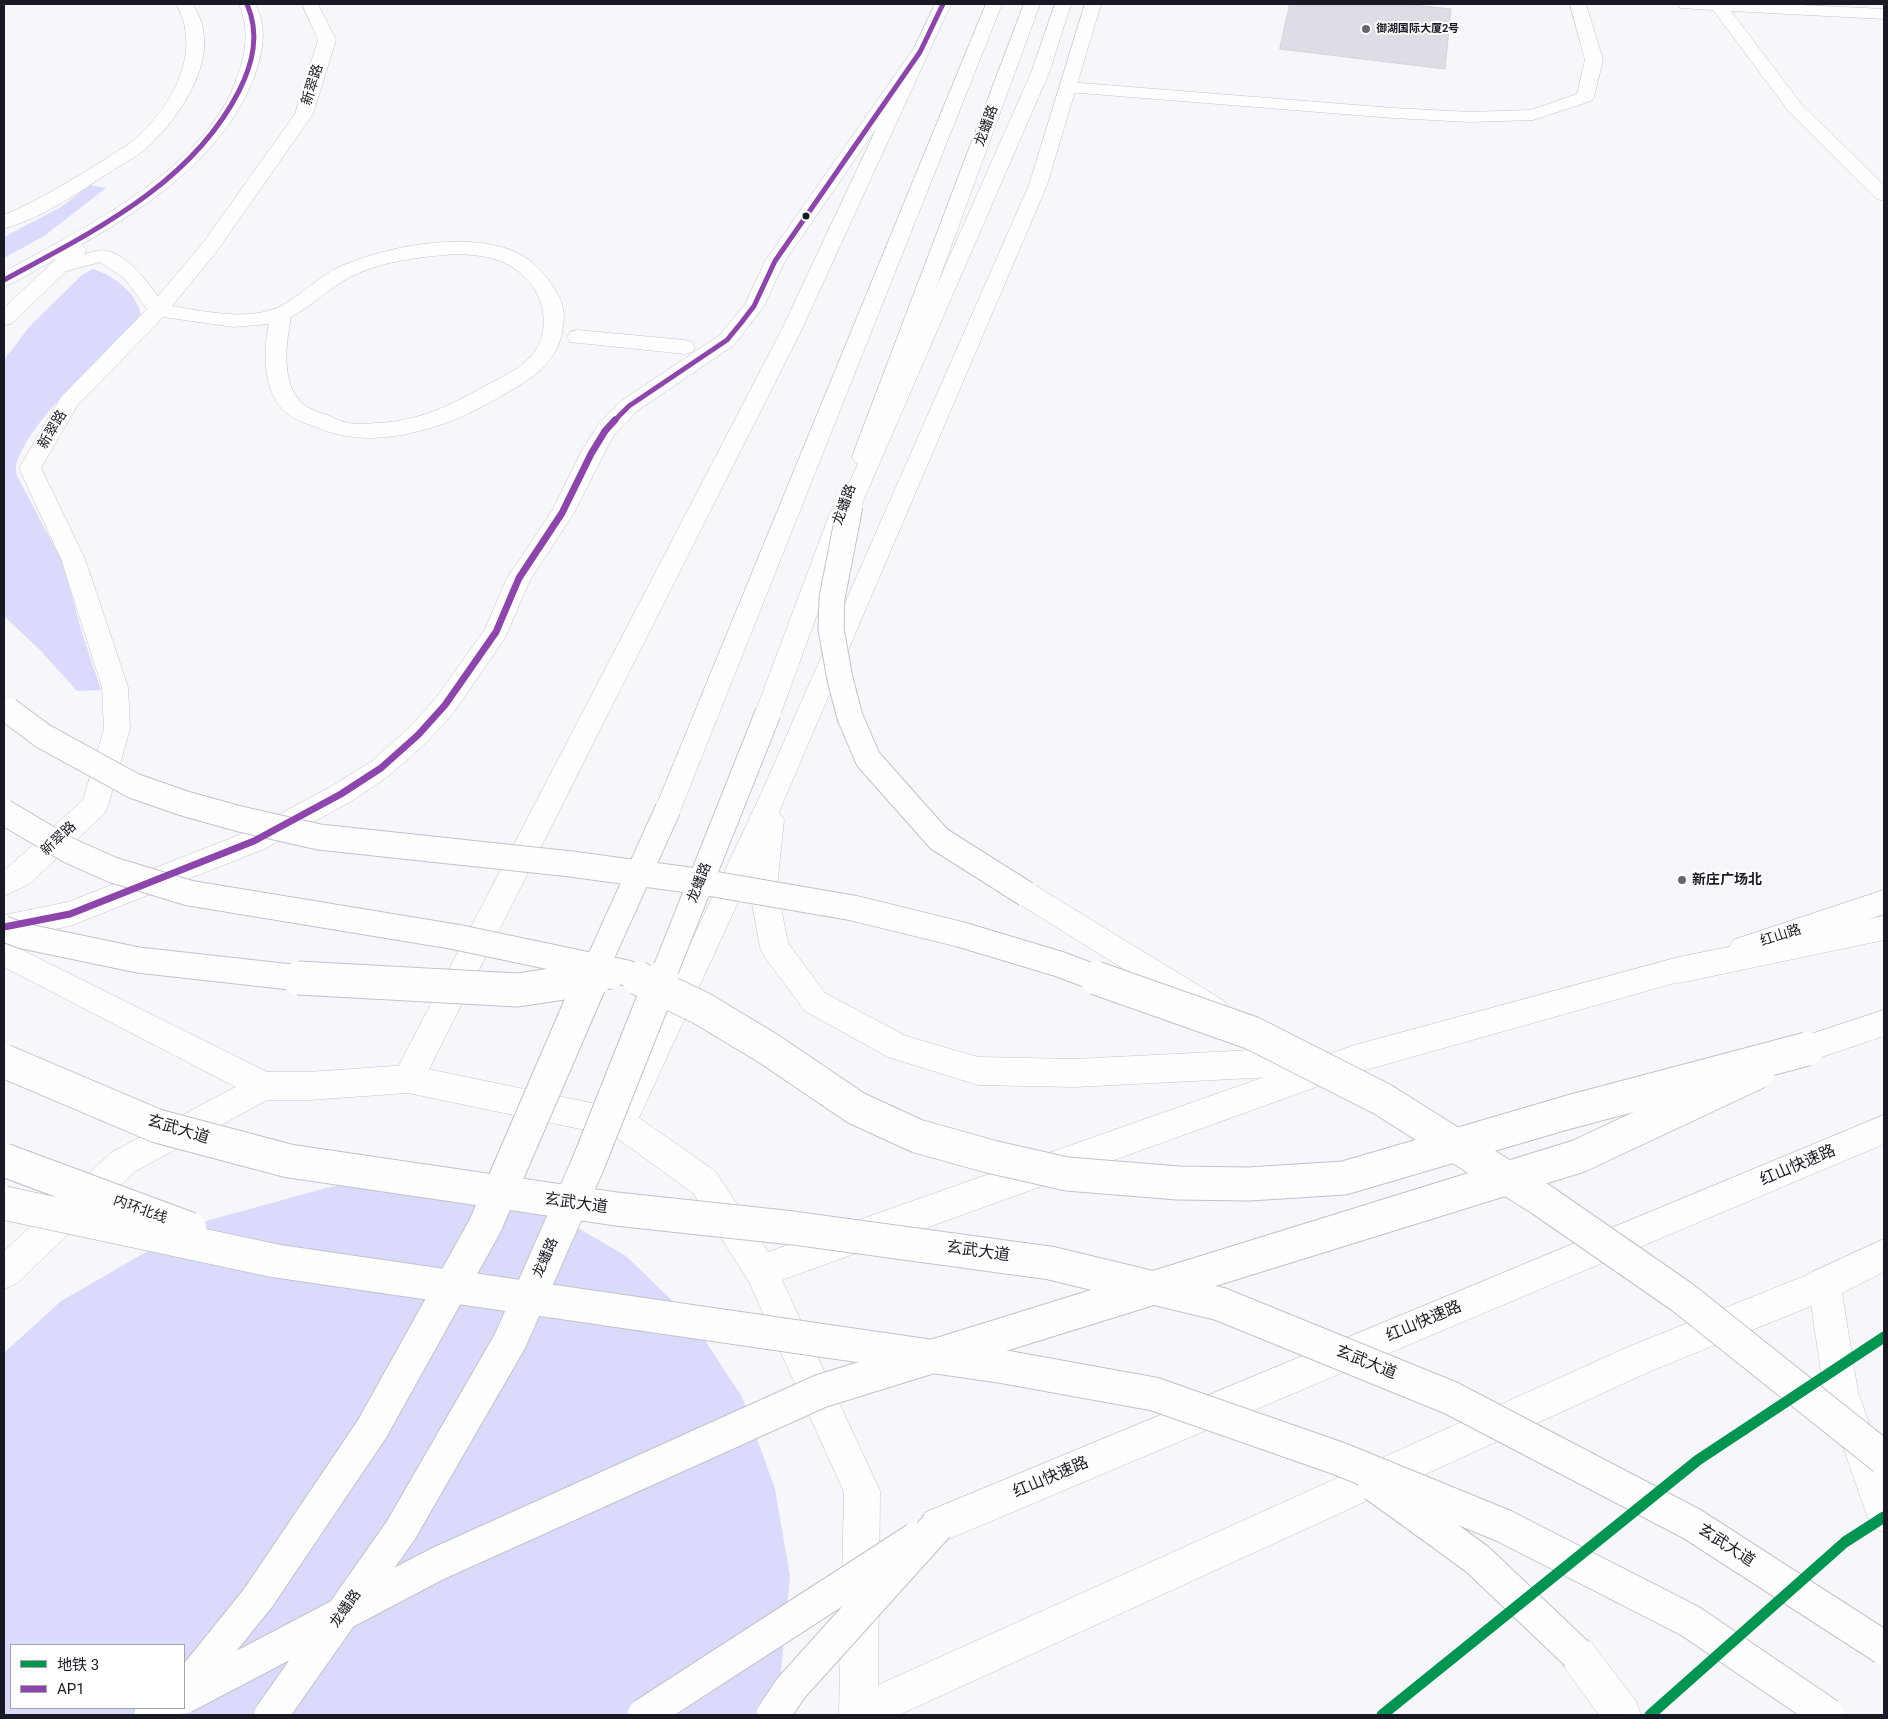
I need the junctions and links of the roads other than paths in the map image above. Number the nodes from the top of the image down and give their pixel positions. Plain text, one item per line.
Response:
1 (184, 4) edge
2 (247, 4) edge
3 (310, 4) edge
4 (943, 4) edge
5 (994, 4) edge
6 (1032, 4) edge
7 (1063, 4) edge
8 (1093, 4) edge
9 (1578, 4) edge
10 (1686, 4) edge
11 (1717, 4) edge
12 (1862, 9) edge
13 (1884, 14) edge
14 (1884, 29) edge
15 (920, 52) junction
16 (1068, 86) junction
17 (1884, 196) edge
18 (114, 217) junction
19 (4, 222) edge
20 (59, 268) junction
21 (4, 280) edge
22 (158, 310) junction
23 (281, 315) junction
24 (4, 319) edge
25 (577, 337) dead end
26 (685, 347) dead end
27 (4, 707) edge
28 (774, 796) junction
29 (4, 812) edge
30 (4, 884) edge
31 (1884, 902) edge
32 (4, 928) edge
33 (1884, 928) edge
34 (4, 953) edge
35 (1679, 970) junction
36 (628, 973) junction
37 (1884, 1023) edge
38 (1252, 1033) junction
39 (1807, 1049) junction
40 (1356, 1059) junction
41 (4, 1061) edge
42 (408, 1079) junction
43 (264, 1086) junction
44 (621, 1124) junction
45 (1884, 1129) edge
46 (4, 1160) edge
47 (4, 1203) edge
48 (1884, 1255) edge
49 (276, 1261) junction
50 (761, 1271) junction
51 (4, 1273) edge
52 (1824, 1284) junction
53 (1884, 1458) edge
54 (1340, 1459) junction
55 (1884, 1514) edge
56 (936, 1526) junction
57 (1884, 1648) edge
58 (185, 1689) edge
59 (185, 1696) edge
60 (163, 1709) edge
61 (152, 1715) edge
62 (271, 1715) edge
63 (644, 1715) edge
64 (773, 1715) edge
65 (858, 1715) edge
66 (1622, 1715) edge
67 (1828, 1715) edge

1 - 19 main road
2 - 18 main road
3 - 22 main road, 新翠路
4 - 15 main road
5 - 58 main road, bridge
6 - 62 main road, 龙蟠路, bridge
7 - 38 main road, bridge
8 - 16 main road
9 - 16 main road
10 - 11 main road
11 - 12 main road
11 - 17 main road
12 - 13 main road
12 - 14 main road
15 - 32 main road
15 - 42 main road
16 - 28 main road
18 - 20 main road
18 - 21 main road
20 - 22 main road
20 - 24 main road
22 - 23 main road
22 - 30 main road, 新翠路
23 - 23 main road
25 - 26 main road
27 - 38 main road, bridge
28 - 40 main road
28 - 44 main road
29 - 36 main road, bridge
31 - 35 main road, 红山路
32 - 36 main road, bridge
33 - 35 main road
34 - 43 main road
35 - 40 main road
36 - 39 main road, bridge
37 - 39 main road
38 - 53 main road, bridge
39 - 59 main road, bridge
40 - 50 main road
41 - 57 main road, 玄武大道, bridge
42 - 43 main road
42 - 44 main road
43 - 51 main road
44 - 50 main road
45 - 56 main road, 红山快速路, bridge
46 - 49 main road, 内环北线, bridge
47 - 49 main road, bridge
48 - 52 main road
49 - 54 main road, bridge
50 - 65 main road
52 - 55 main road
52 - 65 main road
54 - 66 main road, bridge
54 - 67 main road, bridge
56 - 63 main road, 红山快速路, bridge
56 - 64 main road, bridge
60 - 61 main road

